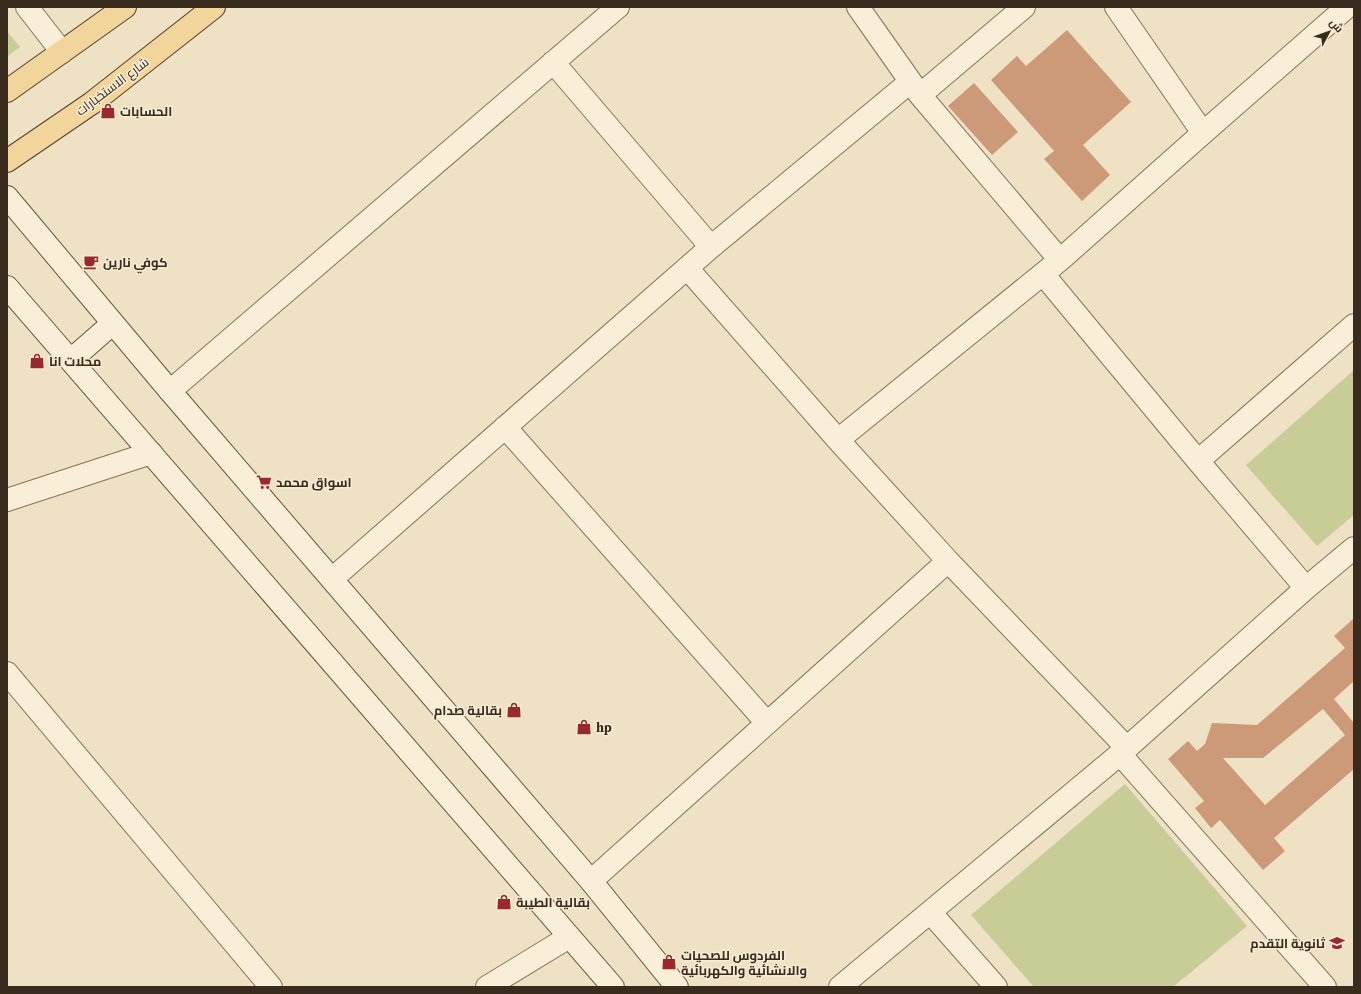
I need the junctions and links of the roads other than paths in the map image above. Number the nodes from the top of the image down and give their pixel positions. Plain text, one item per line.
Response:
1 (27, 7) edge
2 (125, 7) edge
3 (214, 7) edge
4 (618, 7) edge
5 (858, 7) edge
6 (1024, 7) edge
7 (1116, 7) edge
8 (1347, 7) edge
9 (62, 52) junction
10 (553, 62) junction
11 (915, 89) junction
12 (7, 91) edge
13 (1203, 133) junction
14 (7, 161) edge
15 (7, 197) edge
16 (711, 247) junction
17 (1060, 260) junction
18 (687, 268) junction
19 (1043, 274) junction
20 (7, 287) edge
21 (112, 324) junction
22 (1354, 325) edge
23 (71, 360) junction
24 (170, 391) junction
25 (505, 427) junction
26 (838, 440) junction
27 (151, 454) junction
28 (1198, 461) junction
29 (7, 500) edge
30 (1354, 548) edge
31 (948, 561) junction
32 (332, 579) junction
33 (1306, 588) junction
34 (7, 673) edge
35 (767, 723) junction
36 (1123, 751) junction
37 (591, 881) junction
38 (930, 912) junction
39 (569, 937) junction
40 (271, 987) edge
41 (487, 987) edge
42 (613, 987) edge
43 (677, 987) edge
44 (840, 987) edge
45 (996, 987) edge
46 (1325, 987) edge

1 - 9 street
2 - 9 main road
3 - 14 main road, شارع الاستخبارات
4 - 10 street
5 - 11 street
6 - 11 street
7 - 13 street
8 - 13 street
9 - 12 main road
10 - 16 street
10 - 24 street
11 - 16 street
11 - 17 street
13 - 17 street
15 - 21 street
16 - 18 street
17 - 19 street
18 - 25 street
18 - 26 street
19 - 26 street
19 - 28 street
20 - 23 street
21 - 23 street
21 - 24 street
22 - 28 street
23 - 27 street
24 - 32 street
25 - 32 street
25 - 35 street
26 - 31 street
27 - 29 street
27 - 39 street
28 - 33 street
30 - 33 street
31 - 35 street
31 - 36 street
32 - 37 street
33 - 36 street
34 - 40 street
35 - 37 street
36 - 38 street
36 - 46 street
37 - 43 street
38 - 44 street
38 - 45 street
39 - 41 street
39 - 42 street

